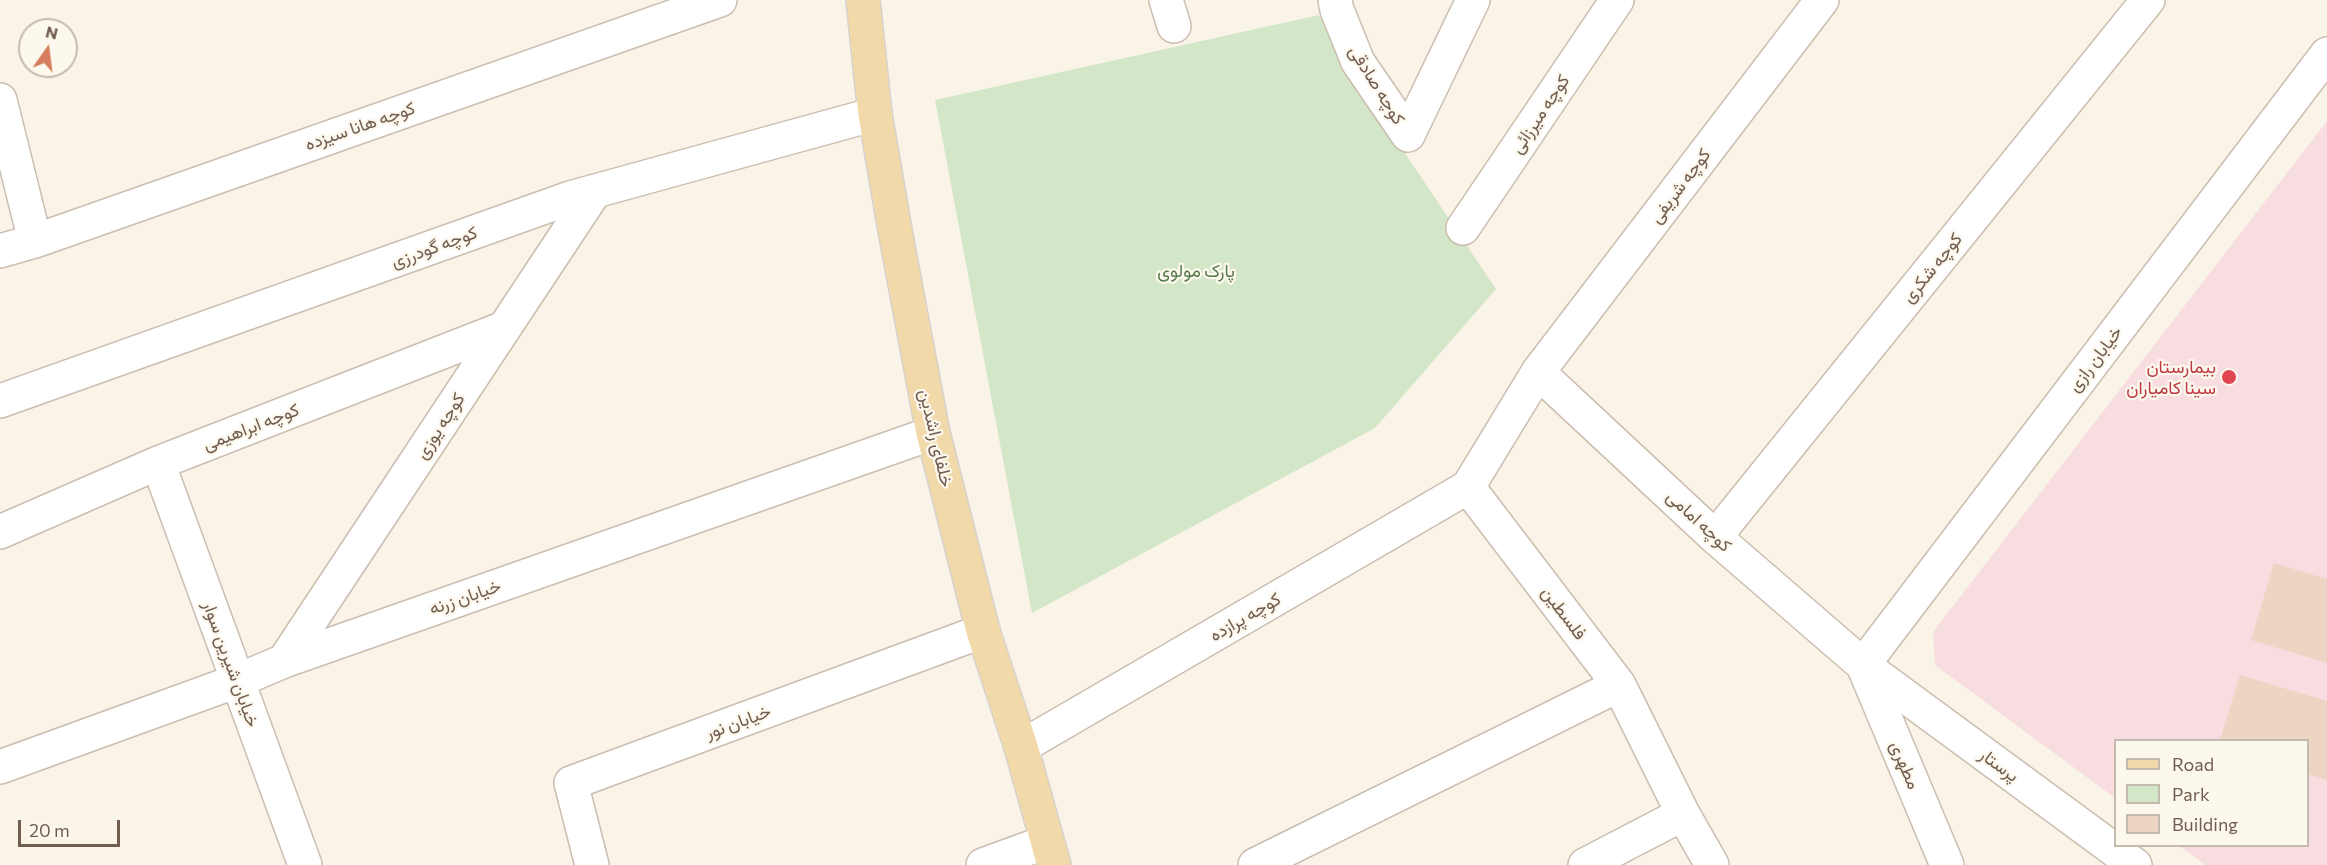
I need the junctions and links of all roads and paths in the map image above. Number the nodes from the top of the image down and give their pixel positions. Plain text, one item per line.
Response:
1 (720, 0) edge
2 (863, 0) edge
3 (1335, 0) edge
4 (1473, 0) edge
5 (1617, 0) edge
6 (1822, 0) edge
7 (2148, 0) edge
8 (2327, 54) edge
9 (0, 100) edge
10 (875, 114) junction
11 (595, 191) junction
12 (1463, 228) dead end
13 (35, 241) junction
14 (0, 251) edge
15 (504, 328) junction
16 (1539, 372) junction
17 (0, 401) edge
18 (933, 433) junction
19 (158, 463) junction
20 (1468, 487) junction
21 (0, 532) edge
22 (1715, 537) junction
23 (984, 631) junction
24 (284, 661) junction
25 (1863, 665) junction
26 (237, 681) junction
27 (1619, 685) junction
28 (1021, 747) junction
29 (0, 767) edge
30 (1683, 814) junction
31 (1050, 853) edge
32 (306, 865) edge
33 (592, 865) edge
34 (983, 865) edge
35 (1255, 865) edge
36 (1585, 865) edge
37 (1712, 865) edge
38 (1947, 865) edge
39 (2134, 865) edge

1 - 13 street, کوچه هانا سیزده
2 - 10 main road, خلفای راشدین
3 - 4 street, کوچه صادقی
5 - 12 street, کوچه میرزائی
6 - 16 street, کوچه شریفی
7 - 22 street, کوچه شکری
8 - 25 street, خیابان رازی
9 - 13 street
10 - 11 street, کوچه گودرزی
10 - 18 main road, خلفای راشدین
11 - 15 street, کوچه یوزی
11 - 17 street, کوچه گودرزی
13 - 14 street, کوچه هانا سیزده
15 - 19 street, کوچه ابراهیمی
15 - 24 street, کوچه یوزی
16 - 20 street
16 - 22 street, کوچه امامی
18 - 23 main road, خلفای راشدین
18 - 24 street, خیابان زرنه
19 - 21 street, کوچه ابراهیمی
19 - 26 street, خیابان شیرین سوار
20 - 27 street, فلسطین
20 - 28 street, کوچه پرازده
22 - 25 street, کوچه امامی
23 - 28 main road, خلفای راشدین
23 - 33 street, خیابان نور
24 - 26 street, خیابان زرنه
25 - 38 street, مطهری
25 - 39 street, پرستار
26 - 29 street, خیابان زرنه
26 - 32 street, خیابان شیرین سوار
27 - 30 street, فلسطین
27 - 35 street
28 - 31 main road, خلفای راشدین
30 - 36 street
30 - 37 street, فلسطین
31 - 34 street

